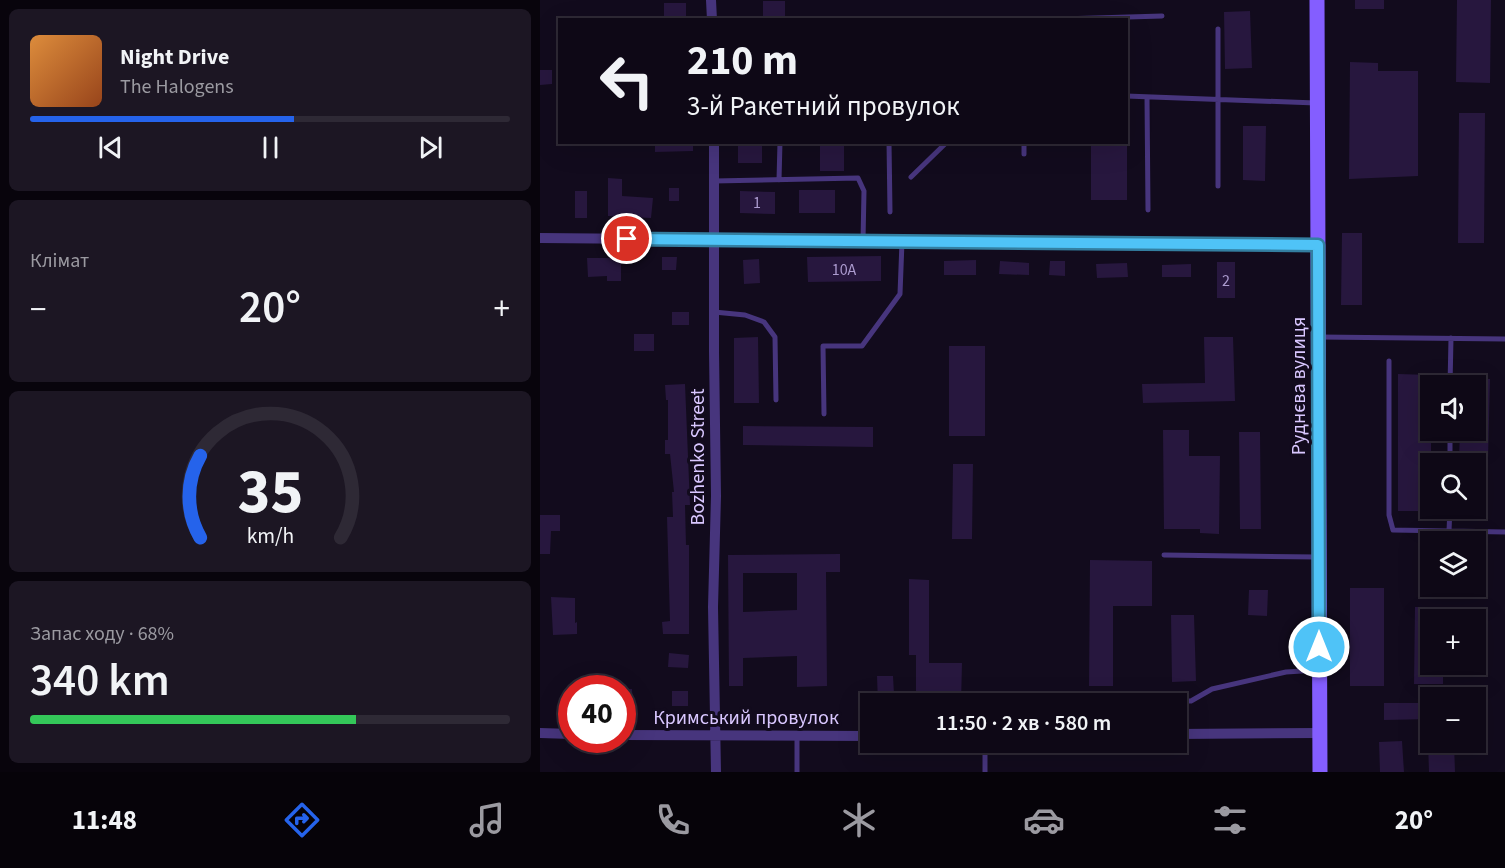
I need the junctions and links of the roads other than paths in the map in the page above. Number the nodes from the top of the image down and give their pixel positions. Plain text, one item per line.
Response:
1 (711, 0) edge
2 (1317, 0) edge
3 (1162, 16) dead end
4 (712, 18) edge
5 (1094, 18) edge
6 (1218, 29) dead end
7 (1128, 96) edge
8 (1147, 97) junction
9 (1218, 99) junction
10 (1318, 104) junction
11 (714, 144) edge
12 (780, 144) edge
13 (890, 144) edge
14 (945, 144) edge
15 (1024, 144) edge
16 (1024, 154) dead end
17 (911, 177) dead end
18 (779, 180) junction
19 (714, 181) junction
20 (1218, 186) dead end
21 (1148, 210) dead end
22 (890, 212) dead end
23 (540, 238) edge
24 (713, 240) junction
25 (863, 241) junction
26 (902, 242) junction
27 (1318, 245) junction
28 (714, 312) junction
29 (1318, 337) junction
30 (1451, 339) junction
31 (1505, 339) edge
32 (1389, 361) dead end
33 (1450, 375) edge
34 (776, 400) dead end
35 (824, 414) dead end
36 (1450, 519) edge
37 (1449, 531) joint
38 (1486, 532) edge
39 (1505, 532) edge
40 (1164, 555) dead end
41 (1319, 557) junction
42 (1319, 669) junction
43 (1187, 701) edge
44 (540, 733) edge
45 (558, 734) edge
46 (1187, 734) edge
47 (1320, 734) junction
48 (636, 735) edge
49 (716, 736) junction
50 (797, 736) junction
51 (860, 736) edge
52 (985, 753) edge
53 (716, 772) edge
54 (797, 772) edge
55 (985, 772) edge
56 (1320, 772) edge

1 - 4 street
2 - 10 street, Руднєва вулиця
3 - 5 lane
6 - 9 lane
7 - 8 lane
8 - 9 lane
8 - 21 lane
9 - 10 lane
9 - 20 lane
10 - 27 street, Руднєва вулиця
11 - 19 street, Bozhenko Street
12 - 18 lane
13 - 22 lane
14 - 17 lane
15 - 16 lane
18 - 19 lane
18 - 25 lane
19 - 24 street, Bozhenko Street
23 - 24 street
24 - 25 street
24 - 28 street, Bozhenko Street
25 - 26 street
26 - 27 street
26 - 35 lane
27 - 29 street, Руднєва вулиця
28 - 34 lane
28 - 49 street, Bozhenko Street
29 - 30 lane
29 - 41 street, Руднєва вулиця
30 - 31 lane
30 - 33 lane
32 - 37 lane
36 - 37 lane
38 - 39 lane
40 - 41 lane
41 - 42 street, Руднєва вулиця
42 - 43 lane
42 - 47 street, Руднєва вулиця
44 - 45 street
46 - 47 street
47 - 56 street, Руднєва вулиця
48 - 49 street, Кримський провулок
49 - 50 street, Кримський провулок
49 - 53 street, Bozhenko Street
50 - 51 street, Кримський провулок
50 - 54 lane
52 - 55 lane

